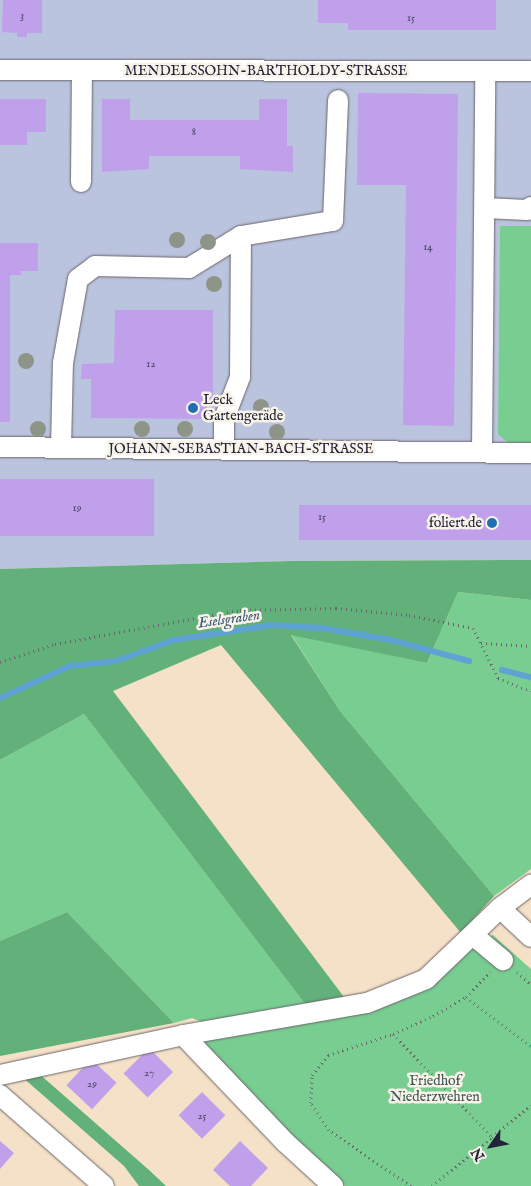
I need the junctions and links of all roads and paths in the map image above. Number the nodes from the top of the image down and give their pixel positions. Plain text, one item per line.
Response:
1 (0, 70) edge
2 (82, 70) junction
3 (485, 71) junction
4 (531, 71) edge
5 (338, 100) dead end
6 (81, 182) dead end
7 (531, 207) edge
8 (485, 208) junction
9 (241, 236) junction
10 (0, 447) edge
11 (61, 448) junction
12 (224, 449) junction
13 (482, 452) junction
14 (531, 453) edge
15 (481, 644) junction
16 (531, 646) edge
17 (0, 662) edge
18 (531, 692) edge
19 (531, 885) edge
20 (500, 908) junction
21 (474, 936) junction
22 (531, 937) edge
23 (502, 960) dead end
24 (393, 1034) junction
25 (183, 1035) junction
26 (531, 1046) edge
27 (0, 1074) edge
28 (0, 1095) edge
29 (531, 1106) edge
30 (492, 1137) junction
31 (104, 1186) edge
32 (334, 1186) edge
33 (410, 1186) edge
34 (432, 1186) edge

1 - 2 street, MENDELSSOHN-BARTHOLDY-STRASSE
2 - 3 street, MENDELSSOHN-BARTHOLDY-STRASSE
2 - 6 street
3 - 4 street, MENDELSSOHN-BARTHOLDY-STRASSE
3 - 8 street
5 - 9 street
7 - 8 street
8 - 13 street
9 - 11 street
9 - 12 street
10 - 11 street, JOHANN-SEBASTIAN-BACH-STRASSE
11 - 12 street, JOHANN-SEBASTIAN-BACH-STRASSE
12 - 13 street, JOHANN-SEBASTIAN-BACH-STRASSE
13 - 14 street, JOHANN-SEBASTIAN-BACH-STRASSE
15 - 16 path
15 - 17 path
15 - 18 path
19 - 20 street
20 - 21 street
20 - 22 street
21 - 23 street
21 - 25 street
24 - 26 path
24 - 30 path
24 - 33 path
25 - 27 street
25 - 32 street
28 - 31 street
29 - 30 path
30 - 34 path

